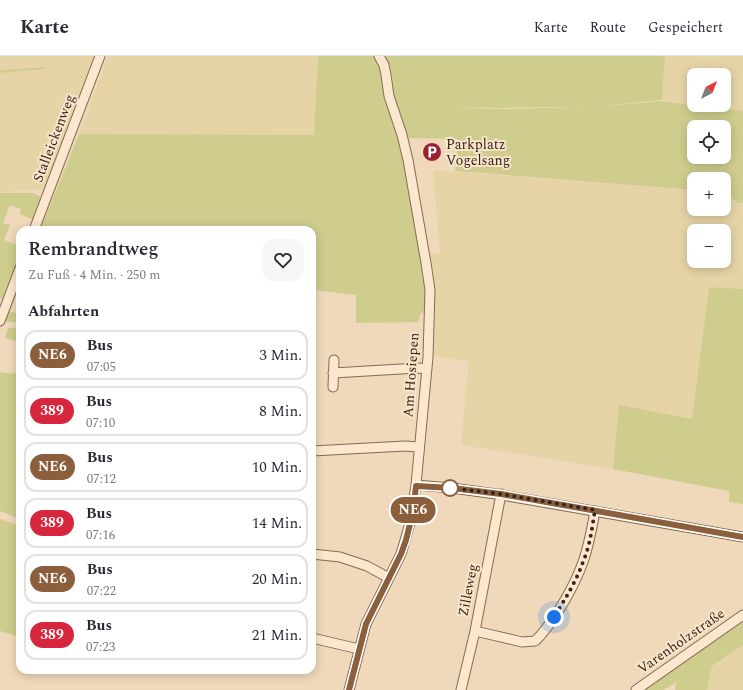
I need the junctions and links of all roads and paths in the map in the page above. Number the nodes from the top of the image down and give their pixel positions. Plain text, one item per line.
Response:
1 (100, 56) edge
2 (379, 56) edge
3 (36, 226) edge
4 (16, 279) edge
5 (0, 321) edge
6 (334, 360) dead end
7 (427, 369) junction
8 (333, 374) junction
9 (333, 388) dead end
10 (419, 447) junction
11 (316, 450) edge
12 (416, 486) junction
13 (501, 494) junction
14 (595, 510) junction
15 (743, 537) edge
16 (316, 554) edge
17 (389, 578) junction
18 (743, 615) edge
19 (475, 631) junction
20 (316, 639) edge
21 (359, 649) junction
22 (349, 690) edge
23 (461, 690) edge
24 (636, 690) edge

1 - 3 street, Stalleickenweg
2 - 7 street, Am Hosiepen
4 - 5 street
6 - 8 street
7 - 8 street
7 - 10 street, Am Hosiepen
8 - 9 street
10 - 11 street
10 - 12 street, Am Hosiepen
12 - 13 street
12 - 17 street, Am Hosiepen
13 - 14 street
13 - 19 street, Zilleweg
14 - 15 street
14 - 19 street
16 - 17 street
17 - 21 street, Am Hosiepen
18 - 24 street, Varenholzstraße
19 - 23 street, Zilleweg
20 - 21 street
21 - 22 street, Am Hosiepen

